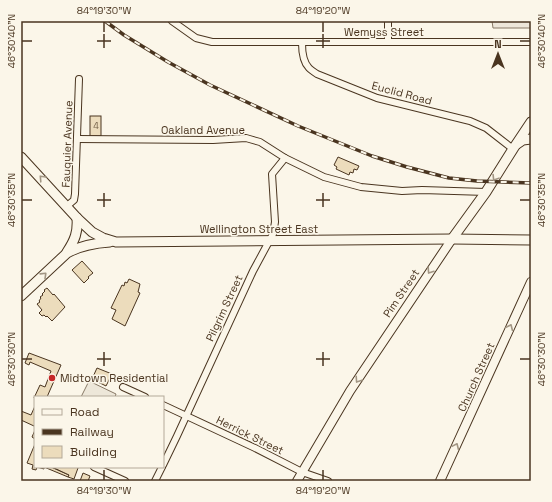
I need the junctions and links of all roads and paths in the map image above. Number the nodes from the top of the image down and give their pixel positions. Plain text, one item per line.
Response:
1 (172, 21) edge
2 (388, 21) edge
3 (388, 42) junction
4 (531, 42) edge
5 (302, 43) junction
6 (79, 79) dead end
7 (531, 122) edge
8 (77, 139) junction
9 (531, 139) edge
10 (514, 147) junction
11 (21, 157) edge
12 (285, 158) junction
13 (486, 192) junction
14 (67, 206) junction
15 (77, 218) junction
16 (452, 239) junction
17 (531, 240) edge
18 (268, 241) junction
19 (116, 242) junction
20 (66, 253) junction
21 (531, 282) edge
22 (21, 296) edge
23 (123, 387) dead end
24 (144, 396) edge
25 (164, 405) edge
26 (186, 415) junction
27 (164, 462) edge
28 (96, 468) edge
29 (161, 468) edge
30 (302, 472) junction
31 (125, 481) edge
32 (155, 481) edge
33 (297, 481) edge
34 (328, 481) edge
35 (440, 481) edge

1 - 5 street, Wemyss Street
2 - 3 street
3 - 4 street, Wemyss Street
3 - 5 street, Wemyss Street
5 - 10 street, Euclid Road
6 - 8 street, Fauquier Avenue
7 - 10 main road, Pim Street
8 - 12 street, Oakland Avenue
8 - 14 street, Fauquier Avenue
9 - 10 main road
10 -> 13 main road, Pim Street
14 -> 11 main road, Wellington Street East
12 - 13 street, Oakland Avenue
12 - 18 street, Pilgrim Street
13 - 16 main road, Pim Street
14 - 15 main road, Wellington Street East
15 - 19 main road, Wellington Street East
15 - 20 main road
16 - 17 main road, Wellington Street East
16 - 18 main road, Wellington Street East
16 -> 30 street, Pim Street
18 - 19 main road, Wellington Street East
18 - 26 street, Pilgrim Street
19 - 20 main road
22 -> 20 main road
35 -> 21 street, Church Street
23 - 24 street
25 - 26 street, Herrick Street
26 - 27 street, Pilgrim Street
26 - 30 street, Herrick Street
28 - 31 street
29 - 32 street, Pilgrim Street
30 - 33 street, Pim Street
30 - 34 street, Herrick Street

